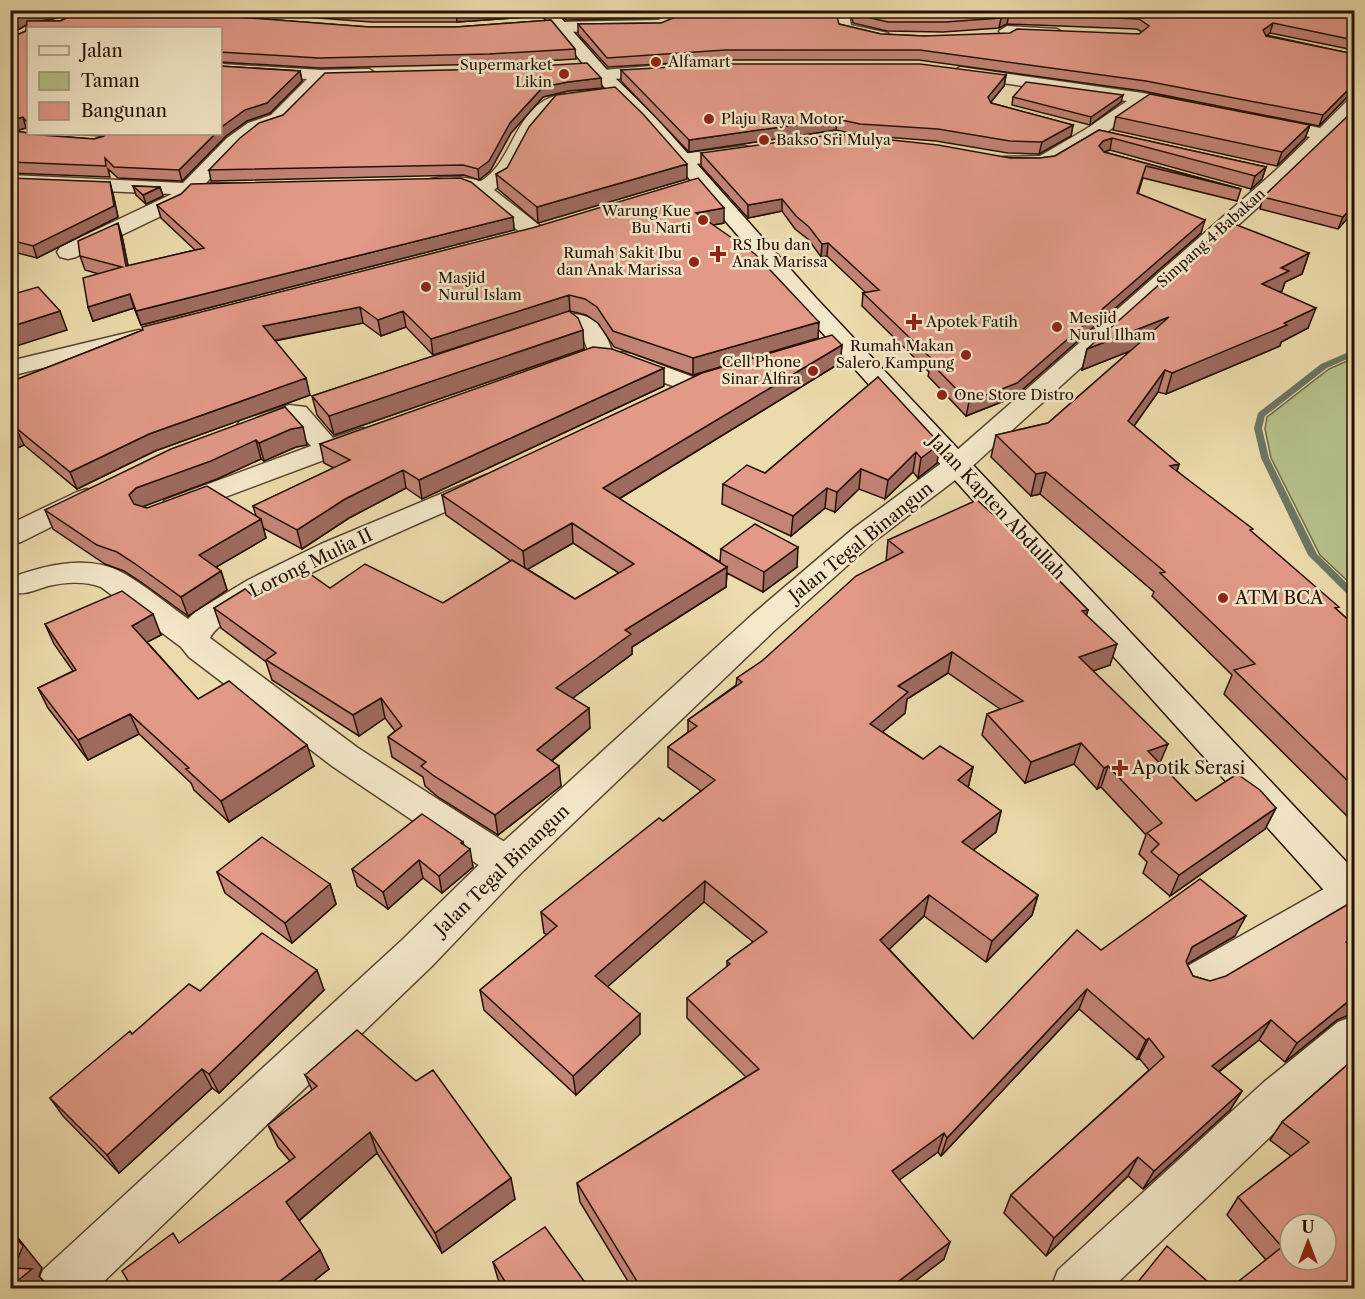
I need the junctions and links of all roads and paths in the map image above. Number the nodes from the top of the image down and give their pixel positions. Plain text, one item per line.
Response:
1 (722, 10) edge
2 (840, 10) edge
3 (1002, 10) edge
4 (685, 12) edge
5 (548, 21) edge
6 (1071, 34) edge
7 (897, 37) edge
8 (222, 69) edge
9 (679, 69) edge
10 (939, 69) edge
11 (381, 74) edge
12 (321, 75) junction
13 (598, 79) junction
14 (1020, 81) junction
15 (580, 97) edge
16 (1006, 98) dead end
17 (1143, 98) junction
18 (1354, 104) edge
19 (1202, 109) edge
20 (1247, 118) edge
21 (1324, 134) junction
22 (1115, 138) edge
23 (1092, 143) junction
24 (760, 150) edge
25 (996, 159) edge
26 (682, 160) junction
27 (1260, 170) edge
28 (1282, 175) junction
29 (10, 181) edge
30 (411, 184) edge
31 (252, 188) edge
32 (189, 189) junction
33 (481, 189) junction
34 (557, 226) edge
35 (68, 252) dead end
36 (161, 332) edge
37 (519, 338) edge
38 (10, 369) edge
39 (746, 369) edge
40 (693, 385) junction
41 (661, 400) edge
42 (382, 430) edge
43 (228, 435) edge
44 (328, 449) junction
45 (957, 465) junction
46 (515, 470) edge
47 (114, 485) edge
48 (153, 515) edge
49 (10, 536) edge
50 (21, 585) dead end
51 (193, 639) junction
52 (506, 863) junction
53 (1353, 895) edge
54 (1199, 981) edge
55 (1354, 1036) edge
56 (61, 1288) edge
57 (1076, 1288) edge

1 - 4 street
2 - 7 street
3 - 6 street
4 - 5 street
5 - 13 street, Jalan Kapten Abdullah
8 - 12 street
9 - 13 street
10 - 14 street
11 - 12 street
12 - 32 street
13 - 26 street, Jalan Kapten Abdullah
14 - 16 street
14 - 17 street
15 - 33 street
17 - 19 street
17 - 23 street
18 - 21 street, Simpang 4 Babakan
20 - 21 street
21 - 28 street, Simpang 4 Babakan
22 - 23 street
23 - 25 street
24 - 26 street
26 - 45 street, Jalan Kapten Abdullah
27 - 28 street
28 - 45 street, Simpang 4 Babakan
29 - 32 street
30 - 33 street
31 - 32 street
32 - 35 street
33 - 34 street
36 - 38 street
37 - 40 street
39 - 40 street
40 - 41 street
42 - 44 street
43 - 44 street
44 - 48 street
45 - 52 street, Jalan Tegal Binangun
45 - 53 street, Jalan Kapten Abdullah
46 - 51 street, Lorong Mulia II
47 - 49 street
50 - 51 street
51 - 52 street
52 - 56 street, Jalan Tegal Binangun
53 - 54 street
55 - 57 street

